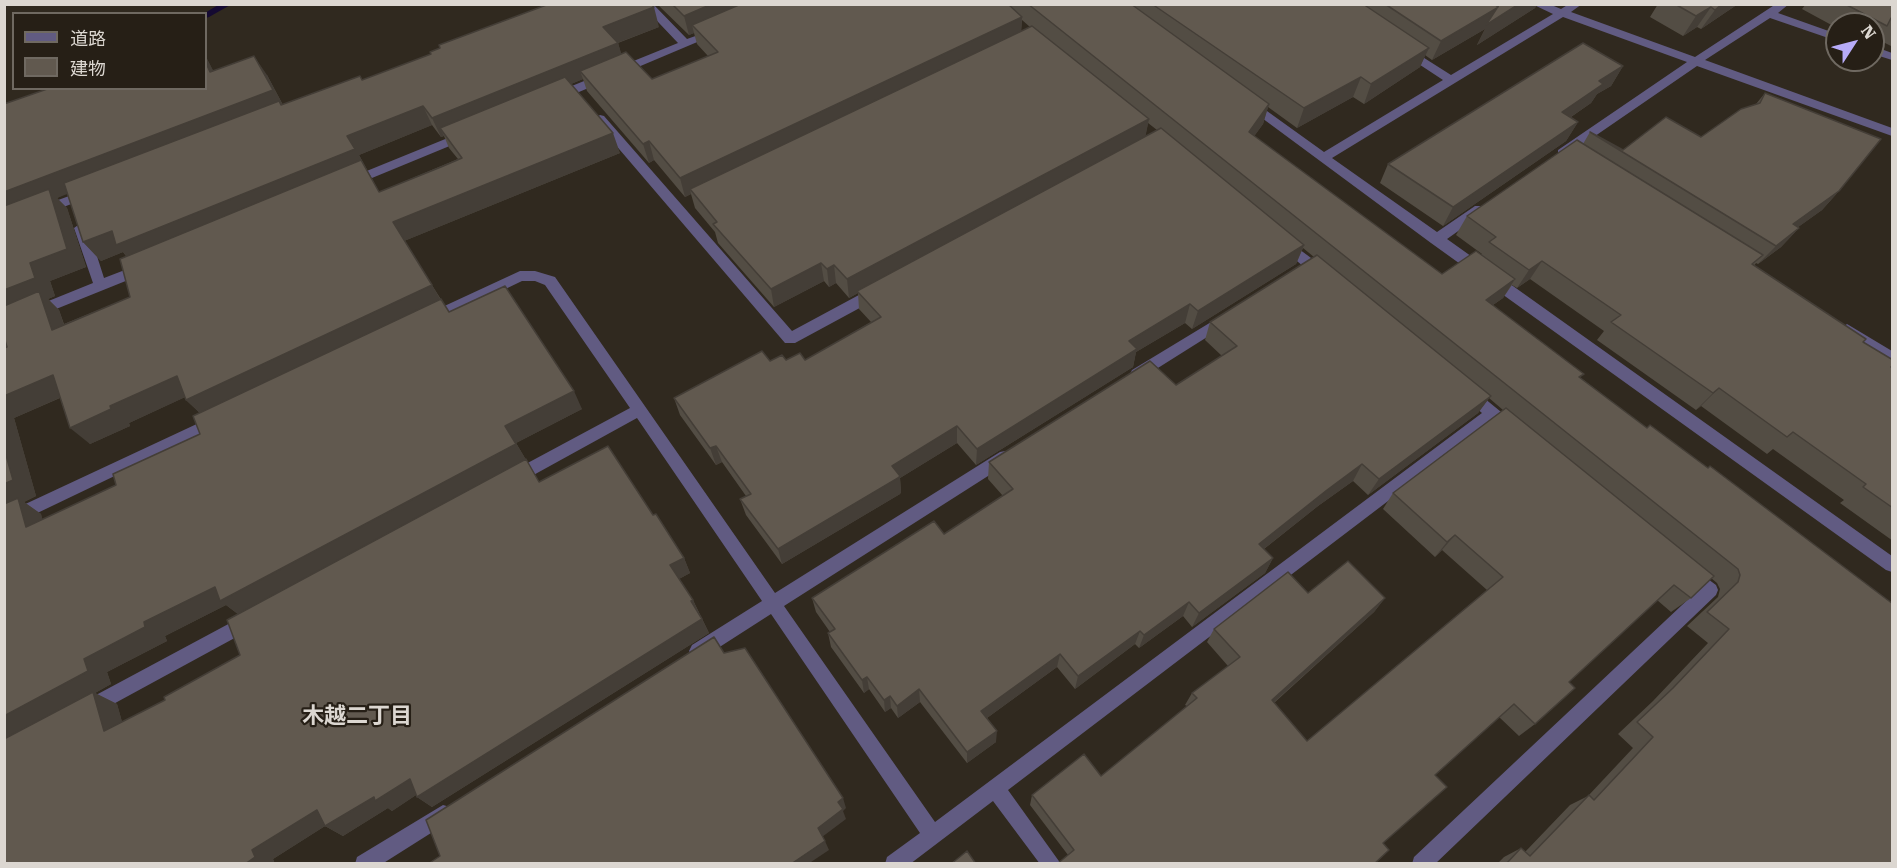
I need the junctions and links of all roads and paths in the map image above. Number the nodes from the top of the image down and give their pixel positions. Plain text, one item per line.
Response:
1 (646, 4) edge
2 (1538, 4) edge
3 (1577, 4) edge
4 (1784, 4) edge
5 (1562, 13) junction
6 (1770, 14) junction
7 (728, 27) edge
8 (1825, 34) edge
9 (1393, 42) edge
10 (685, 44) junction
11 (1696, 61) junction
12 (1451, 80) junction
13 (1240, 97) edge
14 (582, 98) junction
15 (542, 103) edge
16 (476, 130) edge
17 (1893, 132) edge
18 (1565, 155) edge
19 (1324, 157) junction
20 (343, 185) edge
21 (105, 186) edge
22 (72, 199) junction
23 (1491, 202) edge
24 (4, 225) edge
25 (1274, 235) edge
26 (1436, 240) junction
27 (155, 262) edge
28 (1329, 279) edge
29 (100, 285) junction
30 (885, 288) edge
31 (1239, 309) edge
32 (1833, 320) edge
33 (4, 325) edge
34 (413, 327) edge
35 (1893, 358) edge
36 (1128, 380) edge
37 (1456, 383) edge
38 (639, 410) junction
39 (1493, 413) junction
40 (230, 414) edge
41 (1520, 435) edge
42 (1016, 450) edge
43 (504, 483) edge
44 (4, 522) edge
45 (1674, 560) edge
46 (1893, 566) edge
47 (772, 603) junction
48 (264, 613) edge
49 (683, 660) edge
50 (77, 714) edge
51 (995, 788) junction
52 (454, 806) edge
53 (933, 834) junction
54 (364, 864) edge
55 (894, 864) edge
56 (1052, 864) edge
57 (1420, 864) edge

1 - 10 street
2 - 5 street
3 - 5 street
4 - 6 street
5 - 11 street
5 - 12 street
6 - 8 street
6 - 11 street
7 - 10 street
9 - 12 street
10 - 14 street
11 - 17 street
11 - 18 street
12 - 19 street
13 - 19 street
14 - 15 street
14 - 30 street
16 - 20 street
19 - 26 street
21 - 22 street
22 - 24 street
22 - 29 street
23 - 26 street
25 - 28 street
26 - 46 street
27 - 29 street
29 - 33 street
31 - 36 street
32 - 35 street
34 - 38 street
37 - 39 street
38 - 43 street
38 - 47 street
39 - 41 street
39 - 51 street
40 - 44 street
42 - 47 street
45 - 57 street
47 - 49 street
47 - 53 street
48 - 50 street
51 - 53 street
51 - 56 street
52 - 54 street
53 - 55 street

